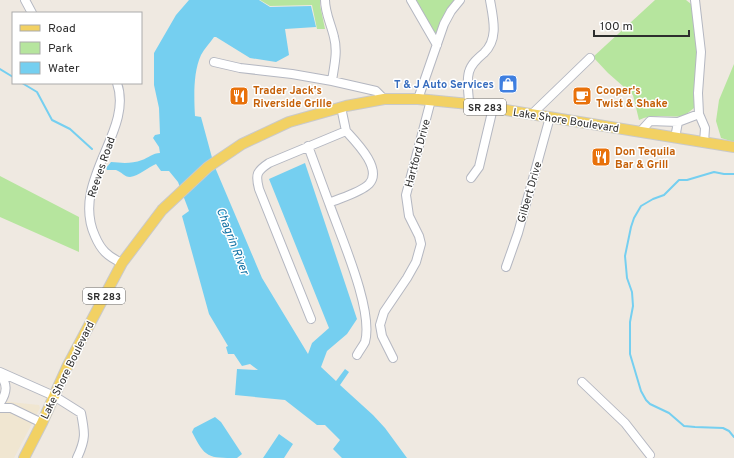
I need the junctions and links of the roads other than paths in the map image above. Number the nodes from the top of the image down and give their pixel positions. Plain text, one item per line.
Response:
1 (25, 0) edge
2 (325, 0) edge
3 (411, 0) edge
4 (460, 0) edge
5 (490, 0) edge
6 (695, 0) edge
7 (31, 12) edge
8 (437, 45) junction
9 (590, 58) dead end
10 (214, 62) dead end
11 (332, 81) junction
12 (117, 84) edge
13 (384, 99) junction
14 (418, 99) junction
15 (431, 100) junction
16 (469, 104) junction
17 (342, 107) junction
18 (493, 108) junction
19 (532, 114) junction
20 (699, 114) junction
21 (550, 117) junction
22 (678, 122) junction
23 (346, 131) junction
24 (640, 132) junction
25 (674, 138) junction
26 (704, 143) junction
27 (308, 146) junction
28 (734, 147) edge
29 (471, 178) dead end
30 (329, 203) junction
31 (122, 263) junction
32 (506, 267) dead end
33 (312, 319) dead end
34 (357, 355) dead end
35 (393, 358) dead end
36 (0, 372) edge
37 (0, 375) edge
38 (582, 382) dead end
39 (54, 396) junction
40 (0, 402) edge
41 (0, 408) edge
42 (42, 422) junction
43 (650, 457) edge
44 (24, 458) edge
45 (77, 458) edge

1 - 7 street
2 - 11 street
3 - 8 street
4 - 8 street
5 - 16 street
6 - 20 street
8 - 14 street
9 - 19 street
10 - 11 street
11 - 13 street
12 - 31 street, Reeves Road
13 - 14 main road, Lake Shore Boulevard / SR 283
13 - 17 main road, Lake Shore Boulevard / SR 283
14 - 15 main road, Lake Shore Boulevard / SR 283
15 - 16 main road, Lake Shore Boulevard / SR 283
15 - 35 street, Hartford Drive
16 - 18 main road, Lake Shore Boulevard / SR 283
17 - 23 street
17 - 31 main road, Lake Shore Boulevard / SR 283
18 - 19 main road, Lake Shore Boulevard / SR 283
18 - 29 street
19 - 21 main road, Lake Shore Boulevard / SR 283
20 - 22 street
20 - 26 street
21 - 24 main road, Lake Shore Boulevard / SR 283
21 - 32 street, Gilbert Drive
22 - 24 street
22 - 25 street
23 - 27 street
23 - 30 street
24 - 25 main road, Lake Shore Boulevard / SR 283
25 - 26 main road, Lake Shore Boulevard / SR 283
26 - 28 main road, Lake Shore Boulevard / SR 283
27 - 30 street
27 - 33 street
30 - 34 street
31 - 39 main road, Lake Shore Boulevard / SR 283
36 - 39 street
37 - 40 street
38 - 43 street
39 - 42 main road, Lake Shore Boulevard / SR 283
39 - 45 street
41 - 42 street
42 - 44 main road, Lake Shore Boulevard / SR 283

